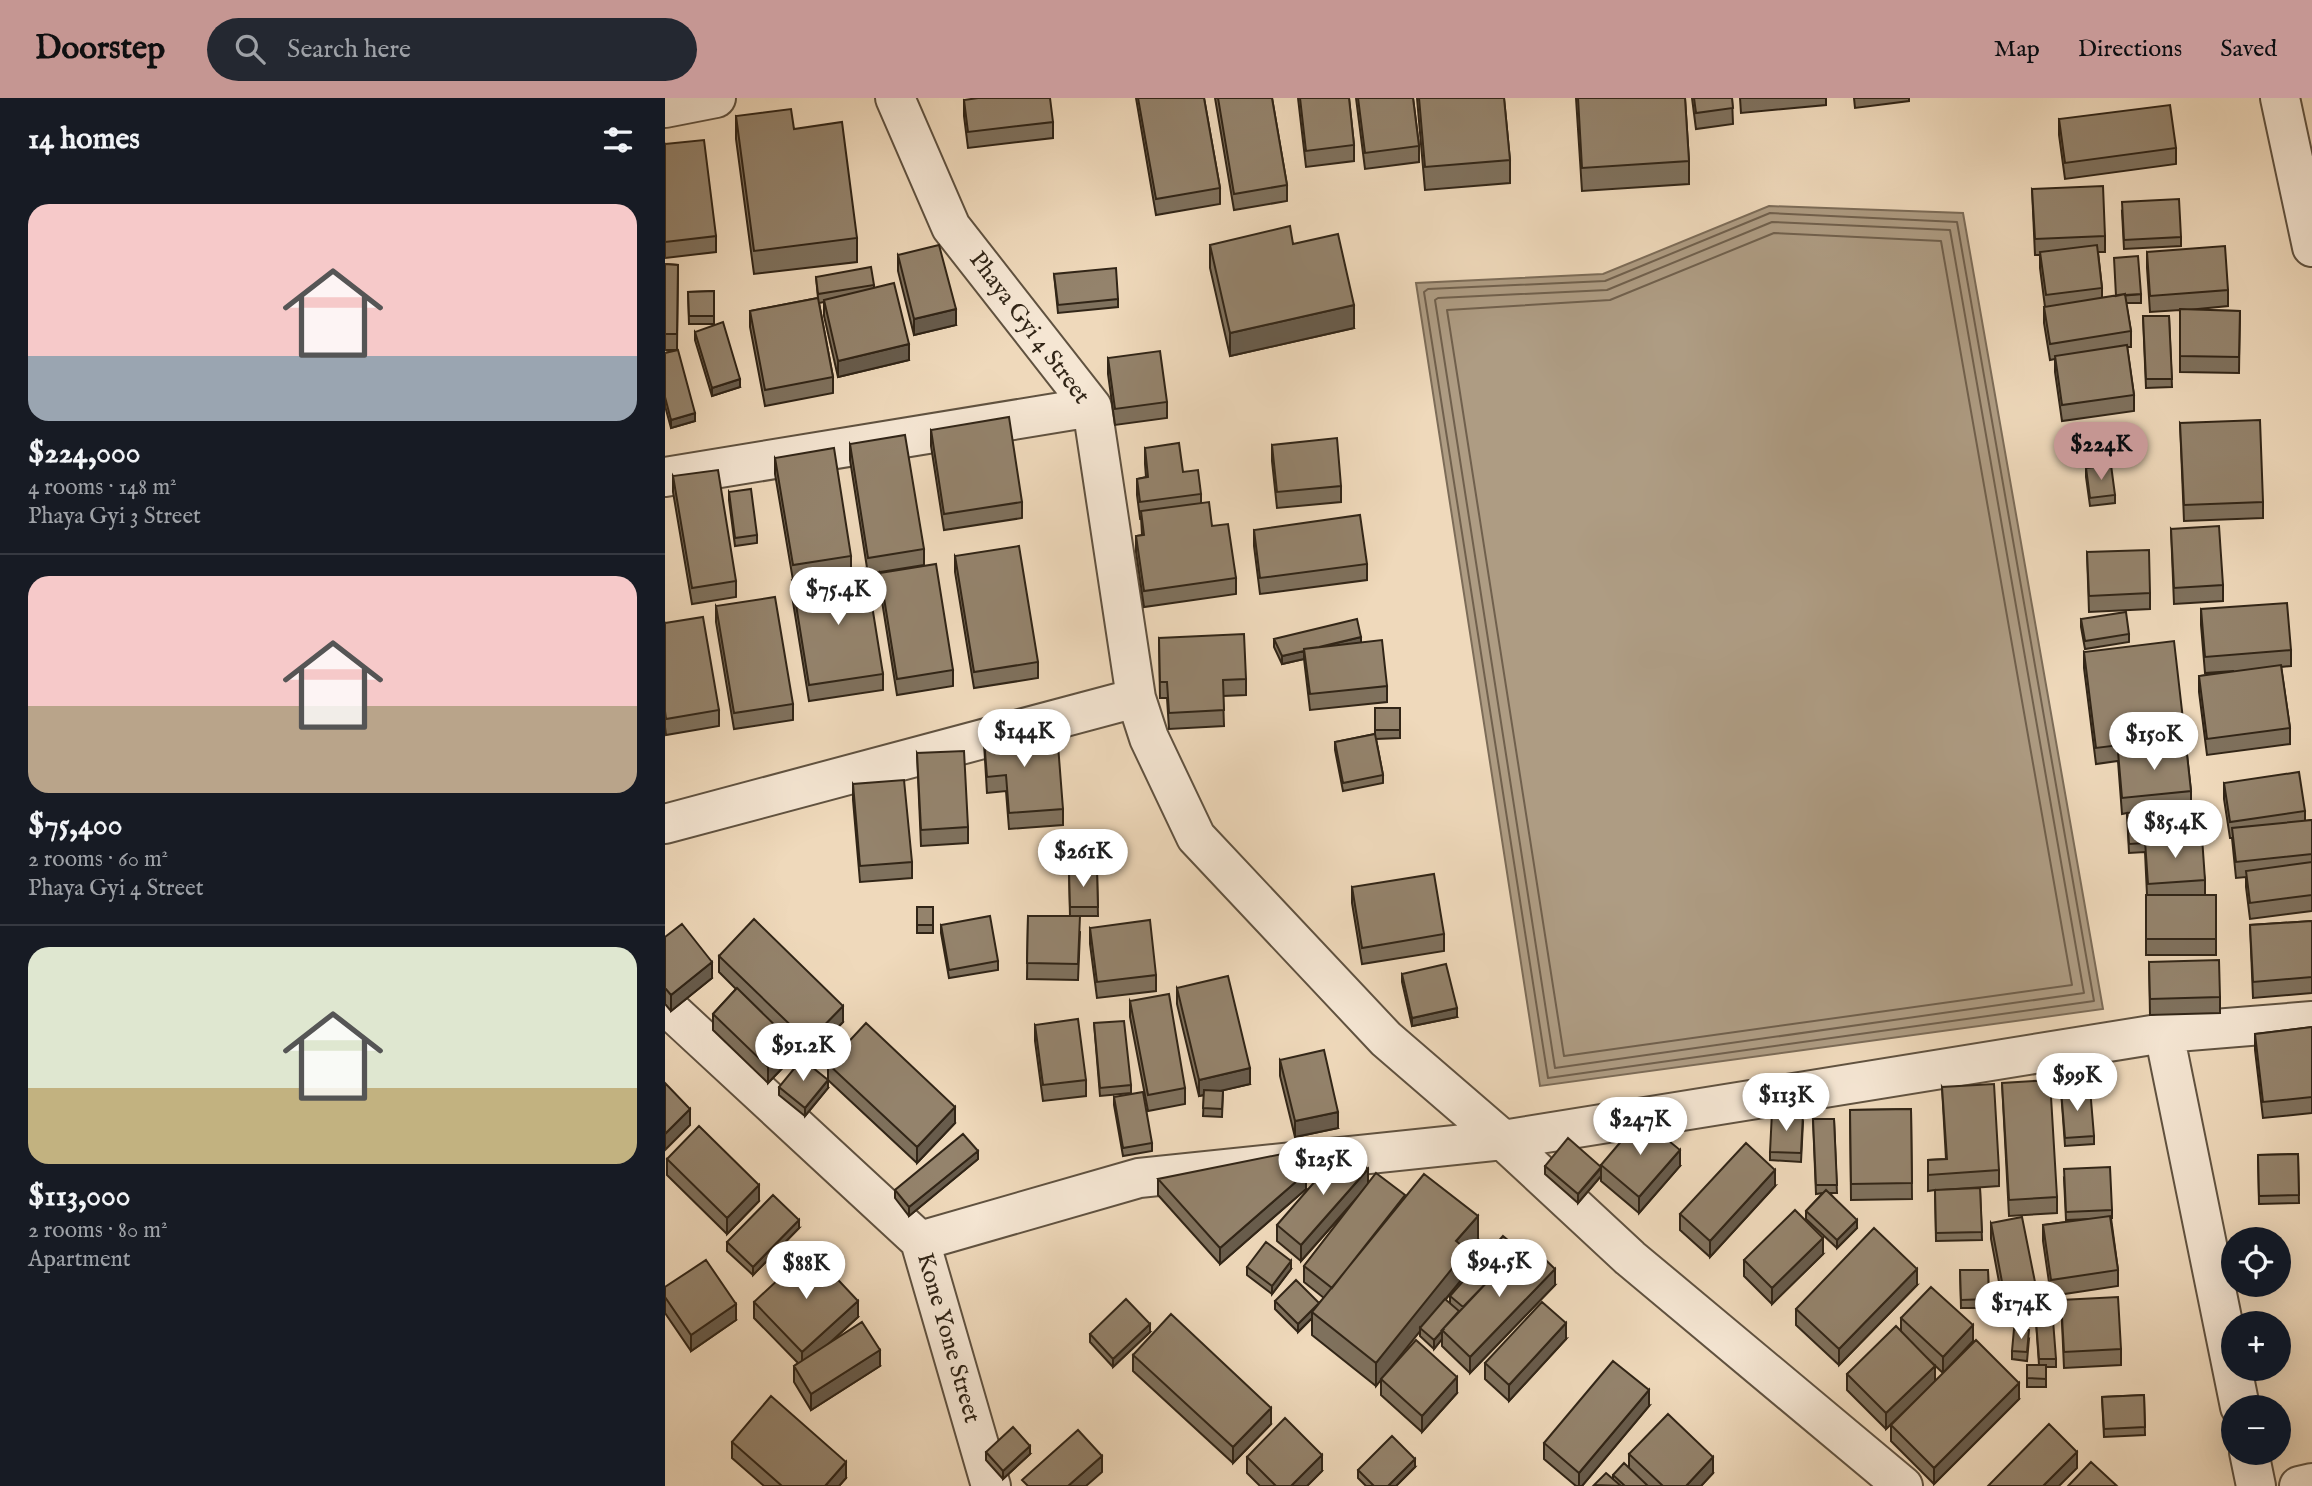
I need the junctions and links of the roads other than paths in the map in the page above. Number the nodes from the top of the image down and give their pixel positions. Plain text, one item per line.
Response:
1 (716, 98) edge
2 (895, 98) edge
3 (2280, 98) edge
4 (665, 108) edge
5 (2312, 247) edge
6 (1091, 407) junction
7 (665, 477) edge
8 (1136, 698) junction
9 (665, 824) edge
10 (665, 1005) edge
11 (2312, 1021) edge
12 (2164, 1033) junction
13 (1503, 1140) junction
14 (920, 1241) junction
15 (2238, 1395) edge
16 (2252, 1465) edge
17 (2312, 1483) edge
18 (991, 1486) edge
19 (1903, 1486) edge
20 (2256, 1486) edge
21 (2299, 1486) edge

1 - 4 street
2 - 6 street, Phaya Gyi 4 Street
3 - 5 street
6 - 7 street
6 - 8 street, Phaya Gyi 4 Street
8 - 9 street
8 - 13 street, Phaya Gyi 4 Street
10 - 14 street, Kone Yone Street
11 - 12 street
12 - 13 street
12 - 15 street
13 - 14 street
13 - 19 street, Phaya Gyi 4 Street
14 - 18 street, Kone Yone Street
16 - 20 street
17 - 21 street

